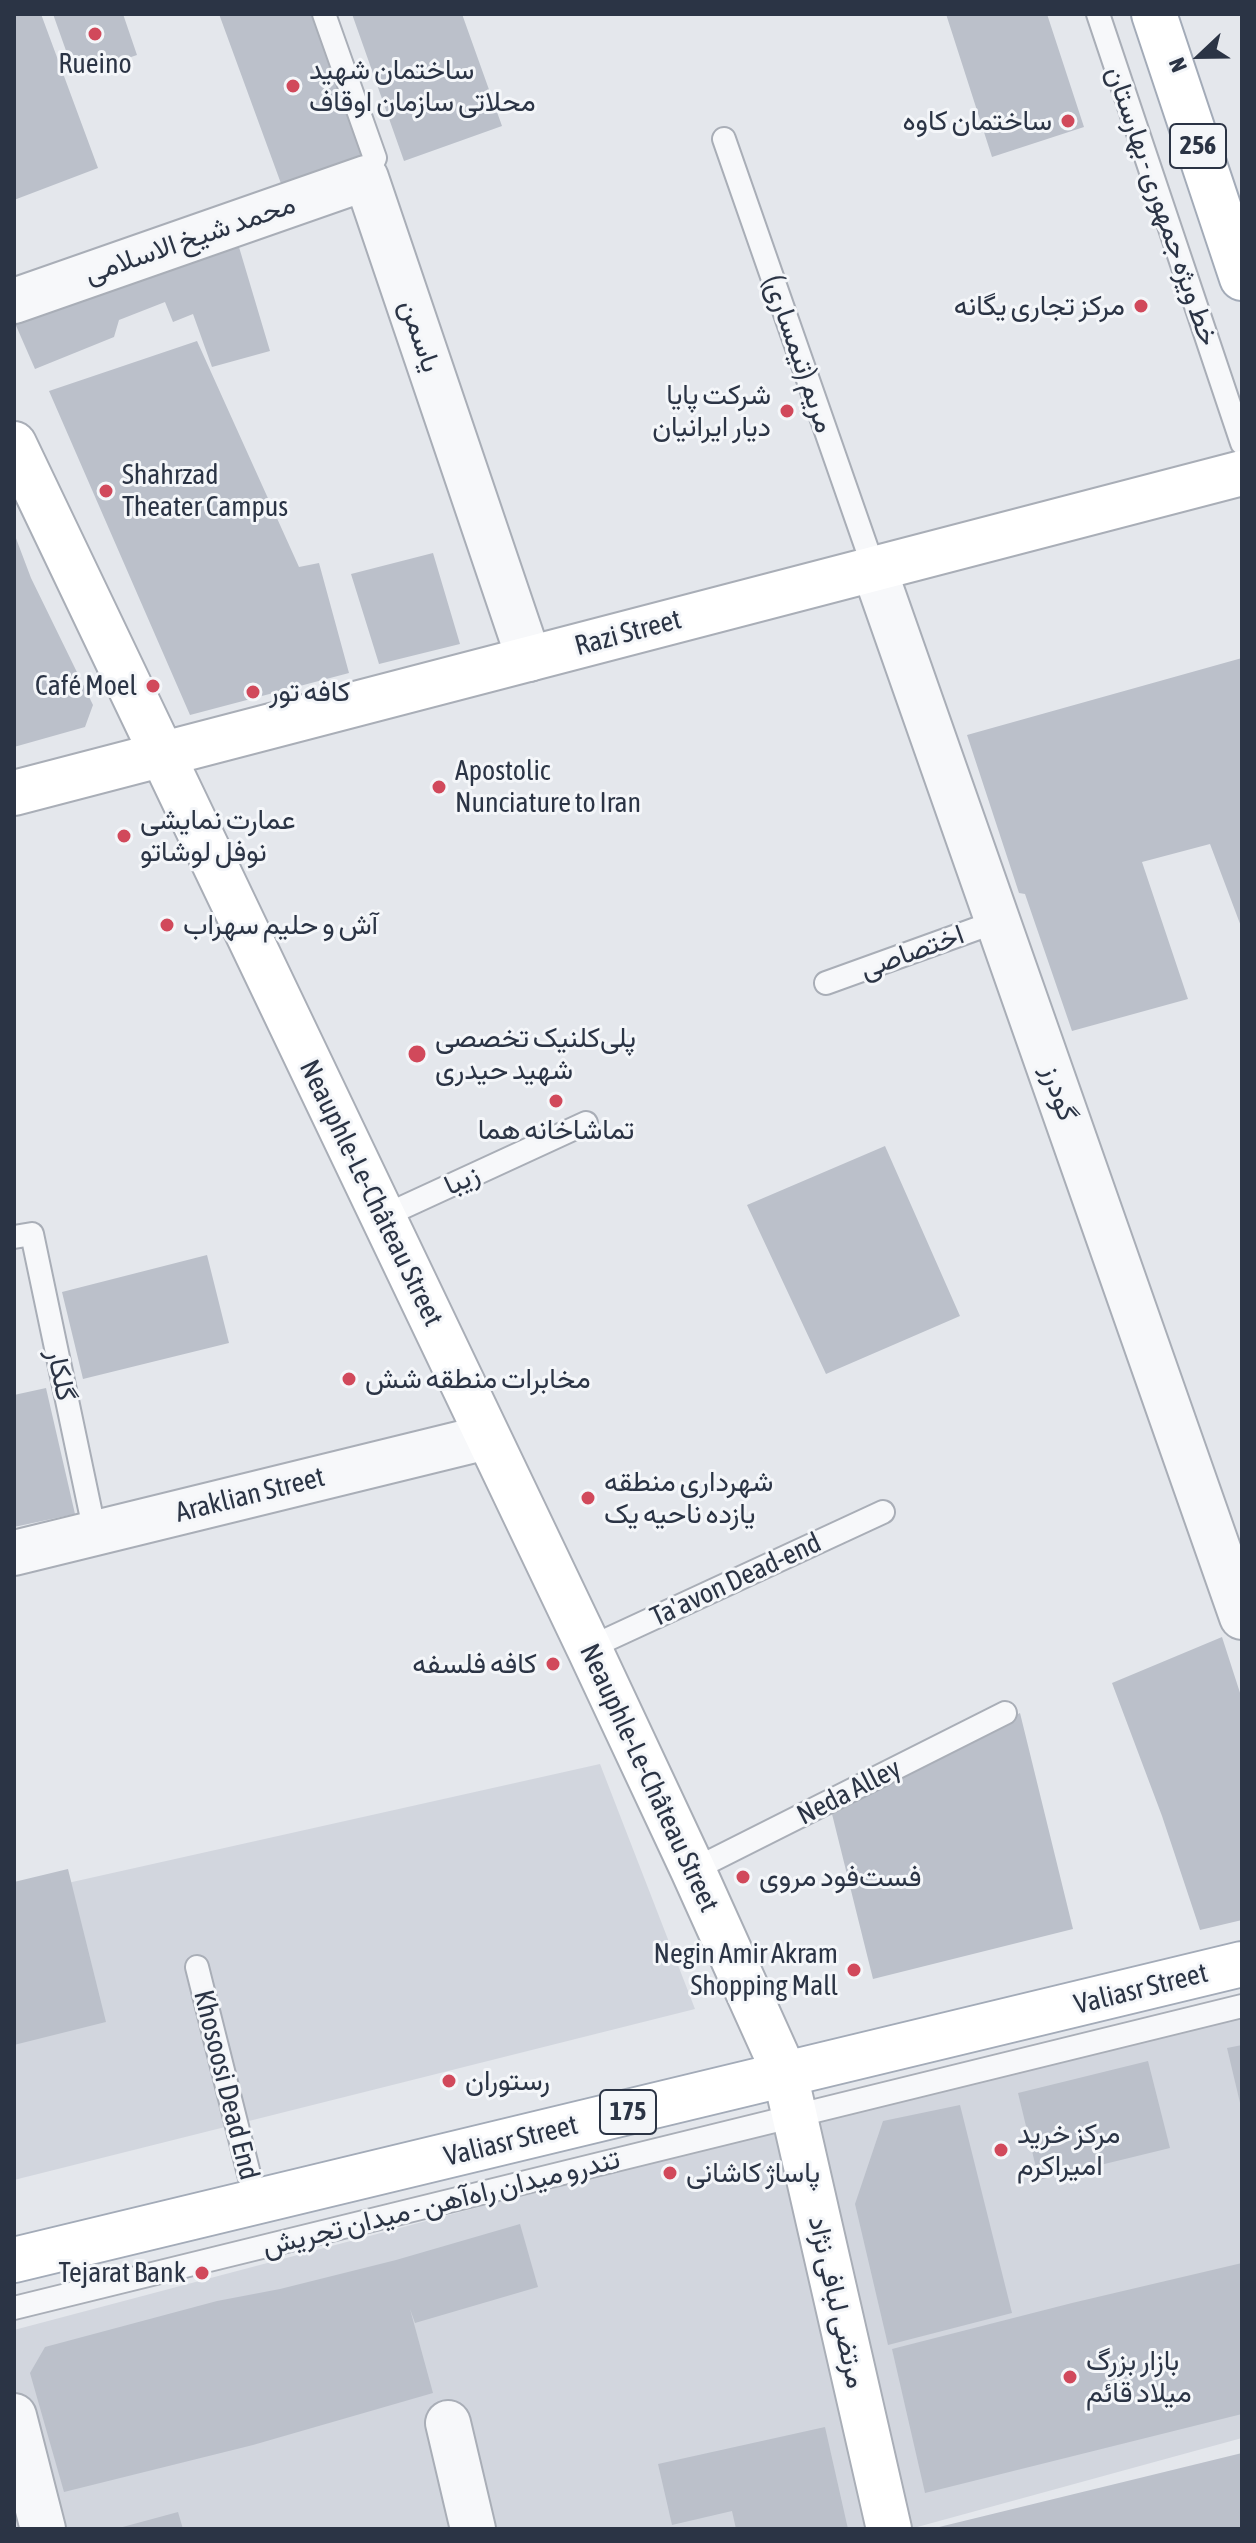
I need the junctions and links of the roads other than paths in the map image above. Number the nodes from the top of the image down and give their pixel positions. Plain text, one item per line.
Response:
1 (324, 14) edge
2 (1098, 14) edge
3 (1154, 14) edge
4 (724, 139) dead end
5 (366, 178) junction
6 (1242, 278) edge
7 (14, 301) edge
8 (1242, 443) edge
9 (14, 444) edge
10 (1242, 473) edge
11 (874, 569) junction
12 (529, 659) junction
13 (162, 755) junction
14 (14, 793) edge
15 (998, 921) junction
16 (826, 983) dead end
17 (586, 1123) dead end
18 (382, 1217) junction
19 (14, 1237) edge
20 (487, 1437) junction
21 (883, 1512) dead end
22 (95, 1533) junction
23 (14, 1553) edge
24 (1242, 1617) edge
25 (589, 1648) junction
26 (1005, 1713) dead end
27 (693, 1870) junction
28 (1242, 1964) edge
29 (197, 1967) dead end
30 (1242, 2006) edge
31 (790, 2095) junction
32 (256, 2202) junction
33 (14, 2260) edge
34 (14, 2308) edge
35 (14, 2416) edge
36 (448, 2423) dead end
37 (43, 2529) edge
38 (473, 2529) edge
39 (889, 2529) edge

1 - 5 lane, یاسمن
2 - 8 lane, خط ویژه جمهوری - بهارستان
3 - 6 main road, 256
4 - 11 lane, مریم (تیمساری)
5 - 7 street, محمد شیخ الاسلامی
5 - 12 street, یاسمن
9 - 13 main road, Neauphle-Le-Château Street
10 - 11 main road, Razi Street
11 - 12 main road, Razi Street
11 - 15 street, گودرز
12 - 13 main road, Razi Street
13 - 14 main road, Razi Street
13 - 18 main road, Neauphle-Le-Château Street
15 - 16 lane, اختصاصی
15 - 24 street, گودرز
17 - 18 lane, زیبا
18 - 20 main road, Neauphle-Le-Château Street
19 - 22 lane, گلکار
20 - 22 street, Araklian Street
20 - 25 main road, Neauphle-Le-Château Street
21 - 25 lane, Ta'avon Dead-end
22 - 23 street, Araklian Street
25 - 27 main road, Neauphle-Le-Château Street
26 - 27 lane, Neda Alley
27 - 31 main road, Neauphle-Le-Château Street
28 - 31 main road, Valiasr Street / 175
29 - 32 lane, Khosoosi Dead End
30 - 31 lane, تندرو میدان راه‌آهن - میدان تجریش
31 - 32 main road, Valiasr Street / 175
31 - 34 lane, تندرو میدان راه‌آهن - میدان تجریش
31 - 39 main road, مرتضی لبافی نژاد
32 - 33 main road, Valiasr Street / 175
35 - 37 street
36 - 38 street

